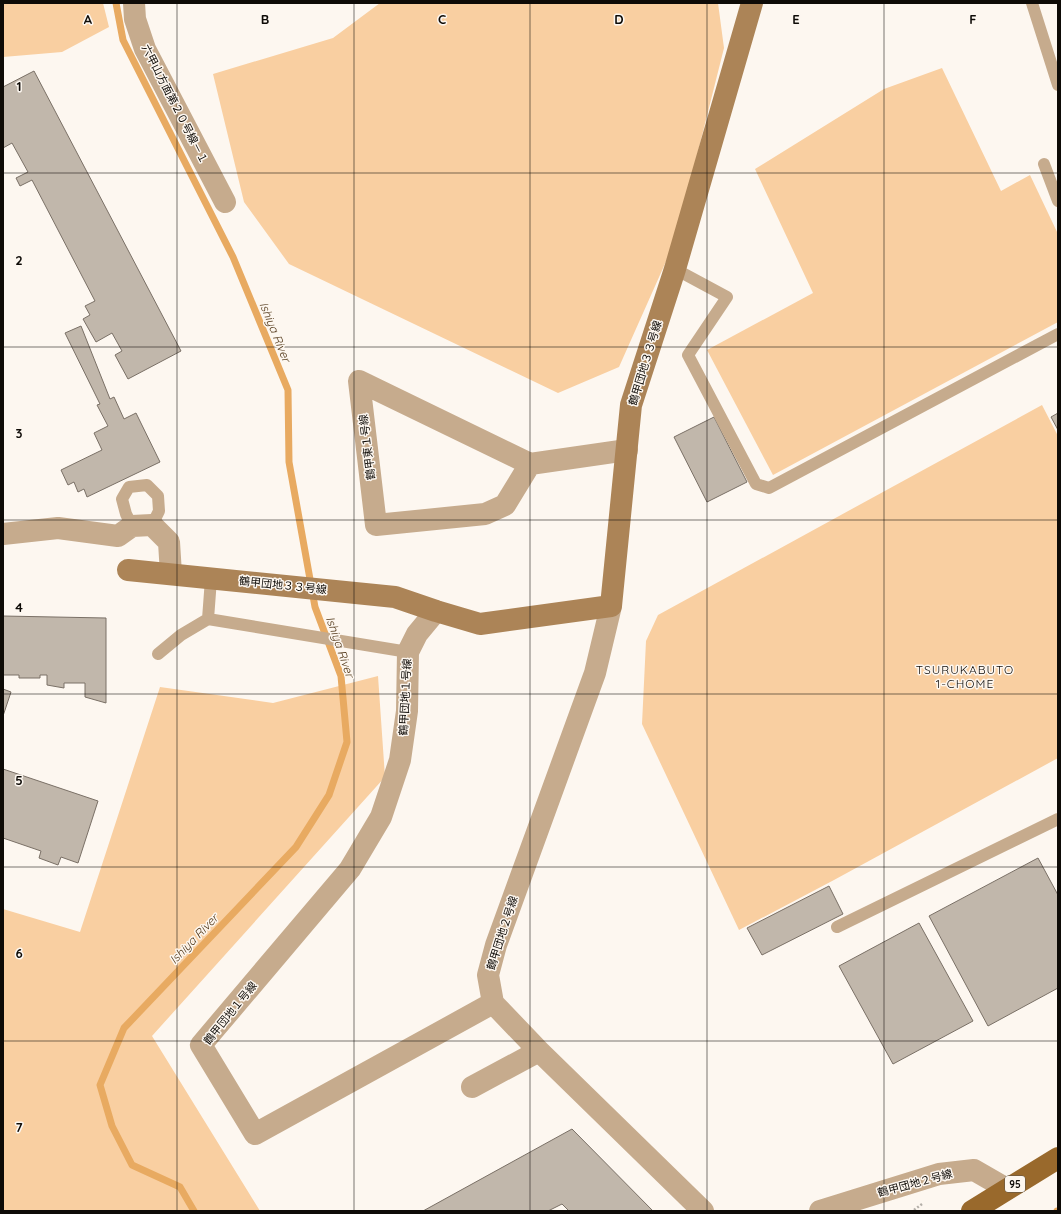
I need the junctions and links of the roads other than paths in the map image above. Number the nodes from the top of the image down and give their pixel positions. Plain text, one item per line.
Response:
1 (134, 3) edge
2 (752, 3) edge
3 (1032, 3) edge
4 (1058, 85) edge
5 (1044, 164) dead end
6 (1058, 201) edge
7 (225, 202) dead end
8 (675, 269) junction
9 (1058, 334) edge
10 (627, 450) junction
11 (530, 464) junction
12 (3, 534) edge
13 (128, 570) dead end
14 (171, 574) junction
15 (219, 579) junction
16 (611, 606) junction
17 (427, 607) junction
18 (208, 619) junction
19 (408, 652) junction
20 (158, 654) dead end
21 (1058, 819) edge
22 (837, 927) dead end
23 (493, 1003) junction
24 (539, 1052) junction
25 (472, 1086) dead end
26 (1058, 1158) edge
27 (1008, 1189) junction
28 (703, 1211) edge
29 (820, 1211) edge
30 (972, 1211) edge

1 - 7 street, 六甲山方面第２０号線－１
2 - 8 street, 鶴甲団地３３号線
3 - 4 lane
5 - 6 lane
8 - 9 lane
8 - 10 street, 鶴甲団地３３号線
10 - 11 street
10 - 16 street, 鶴甲団地３３号線
11 - 11 street, 鶴甲東１号線
12 - 14 street
13 - 14 street, 鶴甲団地３３号線
14 - 15 street, 鶴甲団地３３号線
15 - 17 street, 鶴甲団地３３号線
15 - 18 lane
16 - 17 street, 鶴甲団地３３号線
16 - 23 street, 鶴甲団地２号線
17 - 19 street
18 - 19 lane
18 - 20 lane
19 - 23 street, 鶴甲団地１号線
21 - 22 lane
23 - 24 street
24 - 25 street
24 - 28 street
26 - 27 main road, 95
27 - 29 street, 鶴甲団地２号線
27 - 30 main road, 95

